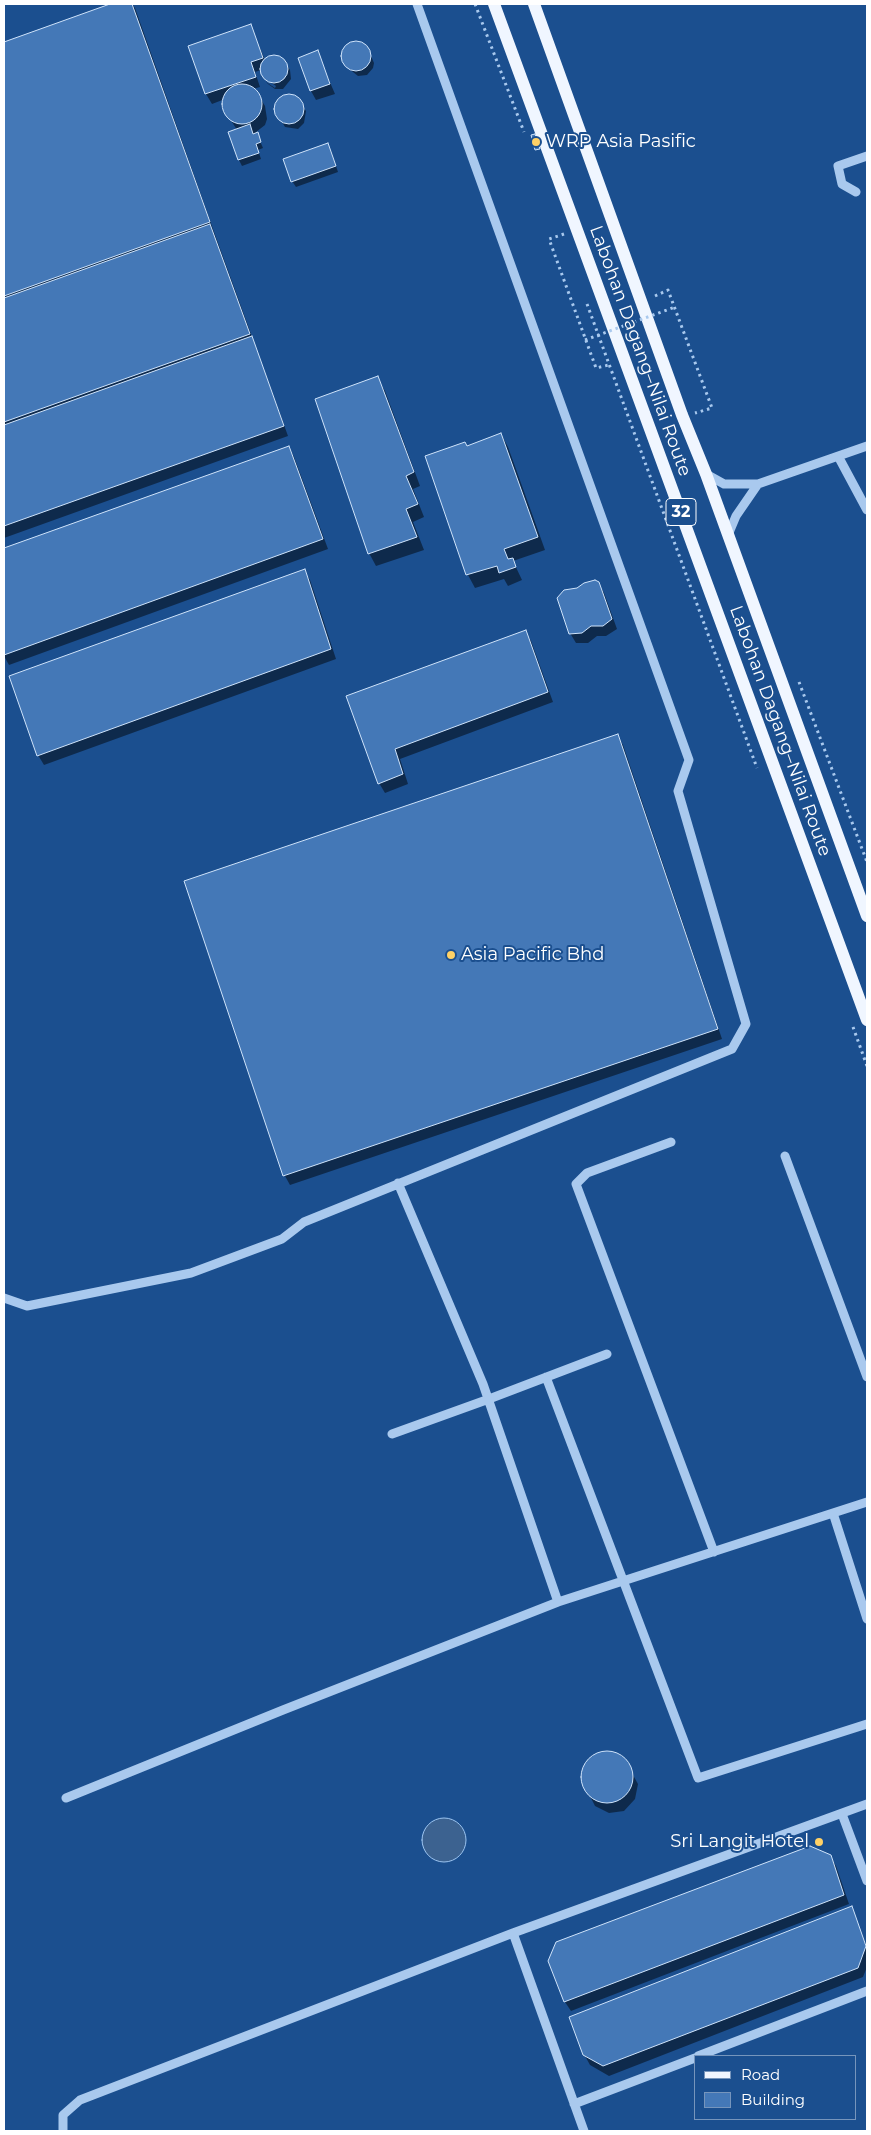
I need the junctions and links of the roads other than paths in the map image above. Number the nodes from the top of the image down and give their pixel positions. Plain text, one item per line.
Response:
1 (417, 4) edge
2 (494, 4) edge
3 (534, 4) edge
4 (867, 156) edge
5 (856, 192) dead end
6 (867, 446) edge
7 (838, 456) junction
8 (706, 474) junction
9 (758, 484) junction
10 (867, 510) edge
11 (728, 535) junction
12 (867, 916) edge
13 (867, 1020) edge
14 (671, 1142) dead end
15 (785, 1156) dead end
16 (398, 1183) junction
17 (4, 1298) edge
18 (607, 1354) dead end
19 (546, 1377) junction
20 (867, 1377) edge
21 (489, 1399) junction
22 (392, 1434) dead end
23 (867, 1502) edge
24 (833, 1513) junction
25 (714, 1552) junction
26 (623, 1581) junction
27 (558, 1602) junction
28 (867, 1619) edge
29 (867, 1724) edge
30 (66, 1798) dead end
31 (867, 1804) edge
32 (842, 1814) junction
33 (867, 1881) edge
34 (513, 1934) junction
35 (867, 1991) edge
36 (701, 2055) edge
37 (694, 2058) edge
38 (574, 2104) junction
39 (63, 2131) edge
40 (584, 2131) edge

1 - 16 street
2 - 13 main road, Labohan Dagang–Nilai Route / 32
3 - 8 main road, Labohan Dagang–Nilai Route / 32
4 - 5 street
6 - 7 street
7 - 9 street
7 - 10 street
8 - 9 street
8 - 11 main road, Labohan Dagang–Nilai Route / 32
9 - 11 street
11 - 12 main road, Labohan Dagang–Nilai Route / 32
14 - 25 street
15 - 20 street
16 - 17 street
16 - 21 street
18 - 19 street
19 - 21 street
19 - 26 street
21 - 22 street
21 - 27 street
23 - 24 street
24 - 25 street
24 - 28 street
25 - 26 street
26 - 27 street
26 - 29 street
27 - 30 street
31 - 32 street
32 - 33 street
32 - 34 street
34 - 38 street
34 - 39 street
35 - 36 street
37 - 38 street
38 - 40 street

